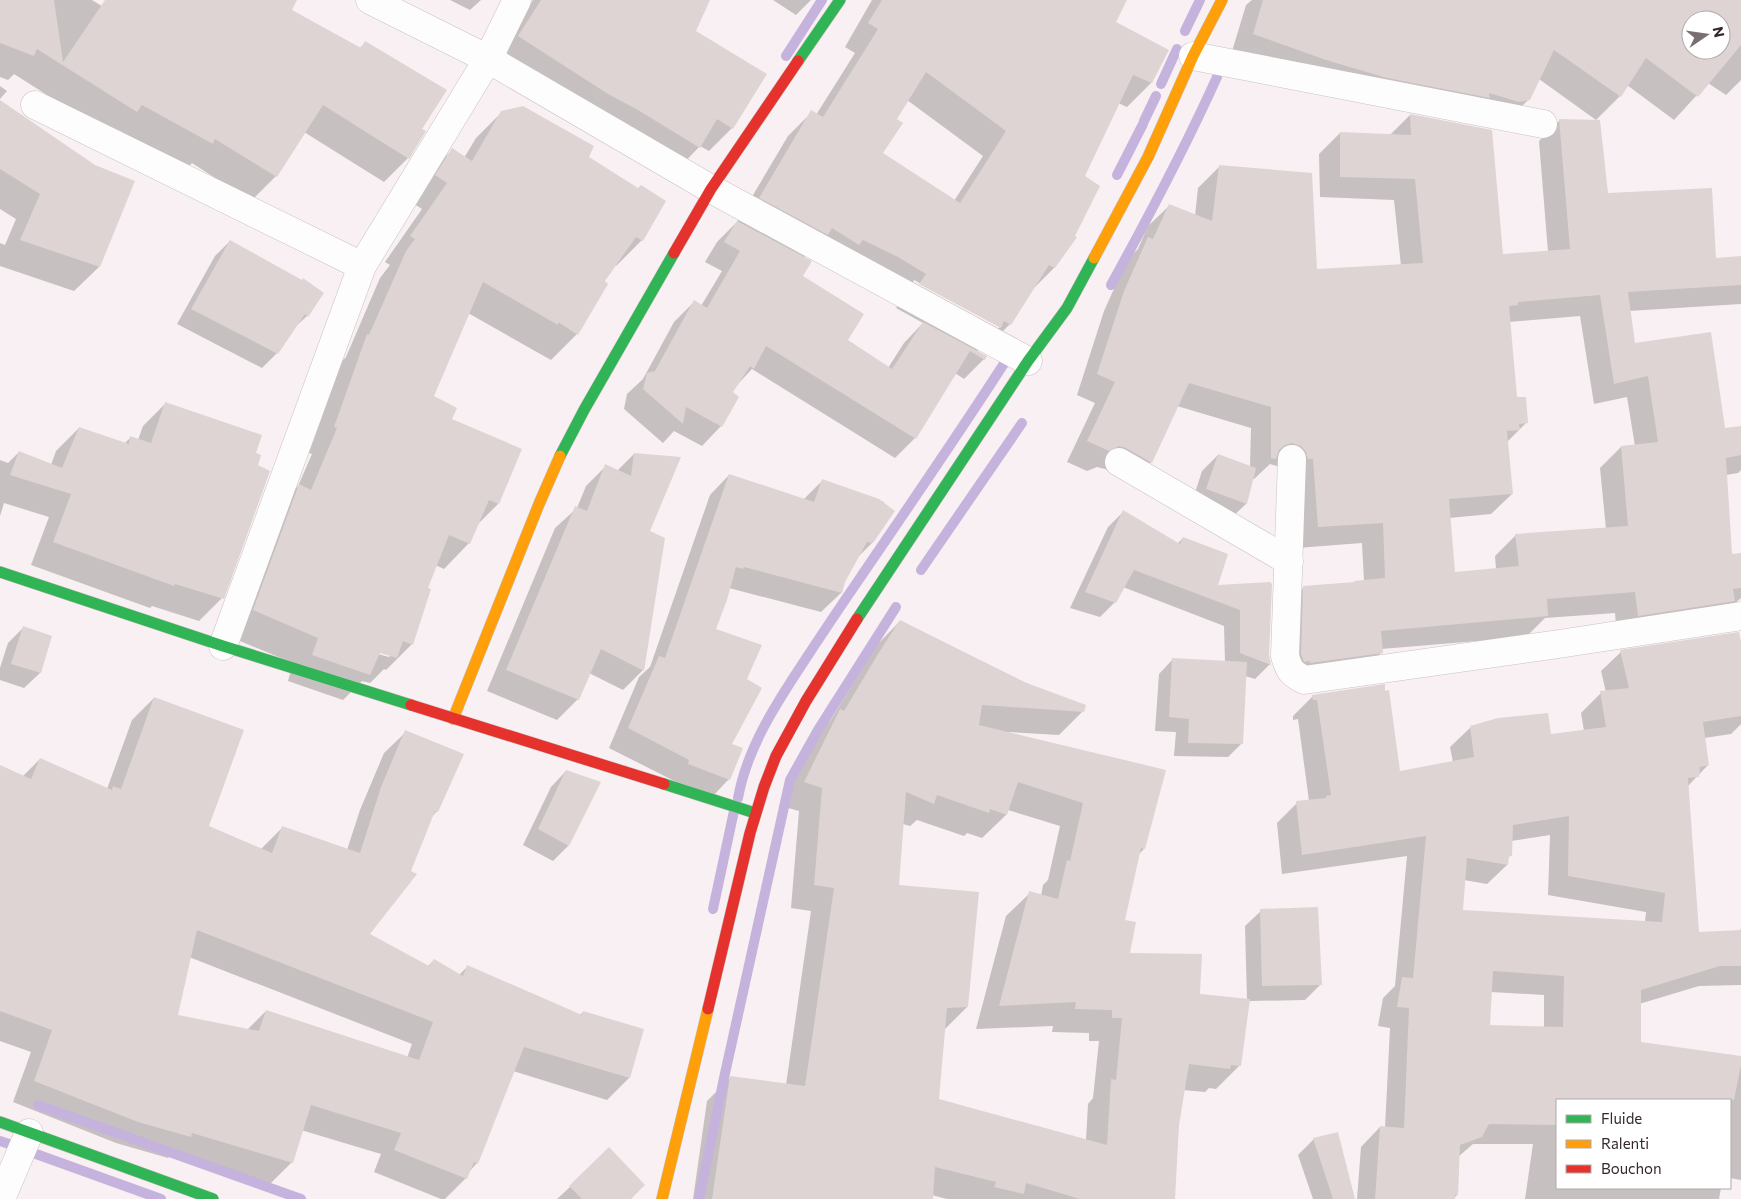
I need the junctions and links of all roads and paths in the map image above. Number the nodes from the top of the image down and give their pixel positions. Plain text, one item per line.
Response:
1 (370, 0) edge
2 (517, 0) edge
3 (840, 0) edge
4 (1222, 0) edge
5 (1193, 56) junction
6 (488, 59) junction
7 (35, 105) dead end
8 (1542, 124) dead end
9 (711, 189) junction
10 (362, 266) junction
11 (1028, 361) junction
12 (1292, 459) dead end
13 (1118, 462) dead end
14 (1289, 560) junction
15 (0, 572) edge
16 (1741, 616) edge
17 (223, 646) junction
18 (453, 719) junction
19 (755, 813) junction
20 (0, 1122) edge
21 (30, 1133) junction
22 (1, 1199) edge
23 (213, 1199) edge
24 (662, 1199) edge

1 - 6 street
2 - 6 street
3 - 9 street
4 - 5 street
5 - 8 street
5 - 11 street
6 - 9 street
6 - 10 street
7 - 10 street
9 - 11 street
9 - 18 street
10 - 17 street
11 - 19 street
12 - 14 street
13 - 14 street
14 - 16 street
15 - 17 street
17 - 18 street
18 - 19 street
19 - 24 street
20 - 21 street
21 - 22 street
21 - 23 street

